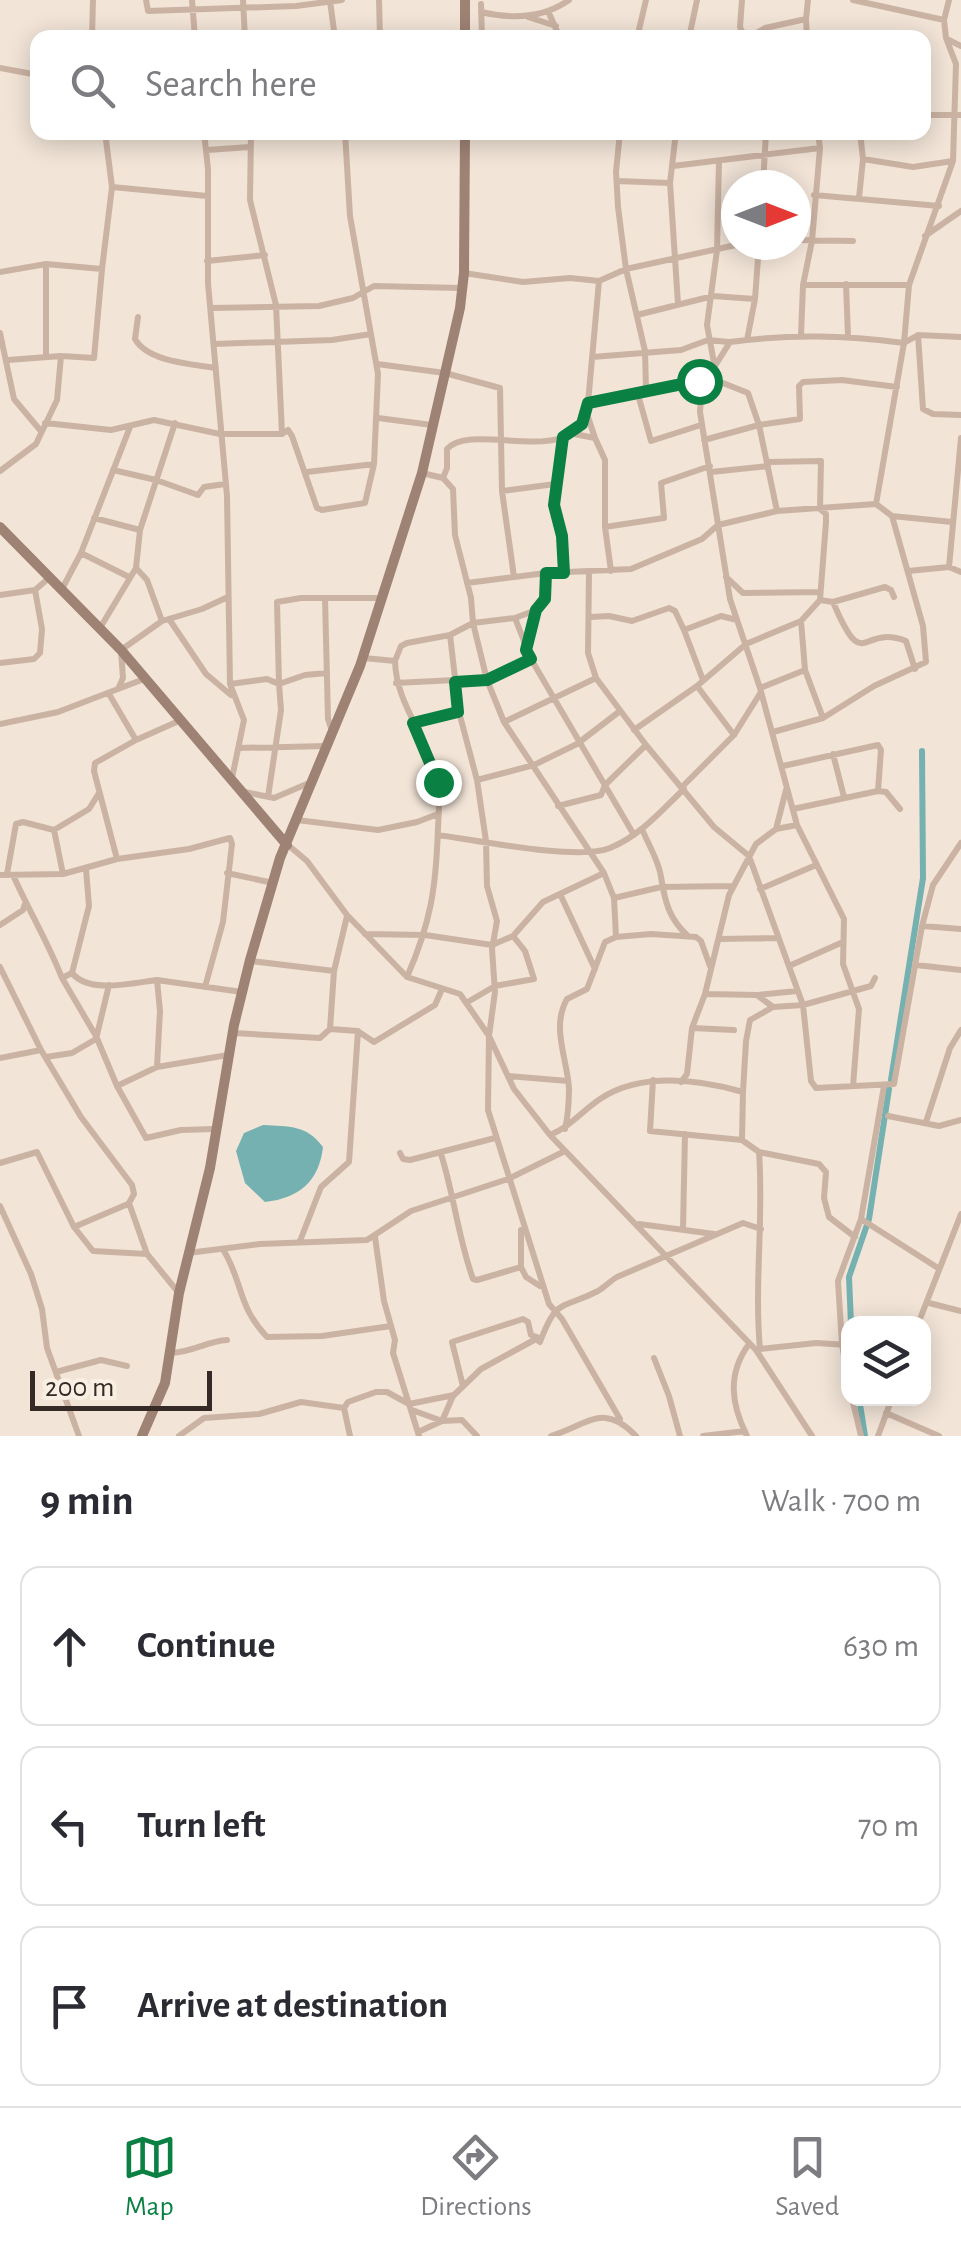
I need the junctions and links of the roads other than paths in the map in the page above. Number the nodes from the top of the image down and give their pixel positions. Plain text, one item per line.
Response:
1 (93, 0) edge
2 (146, 0) edge
3 (342, 0) edge
4 (379, 0) edge
5 (568, 0) edge
6 (646, 0) edge
7 (696, 0) edge
8 (742, 0) edge
9 (808, 0) edge
10 (853, 0) edge
11 (330, 1) edge
12 (465, 2) edge
13 (243, 3) edge
14 (296, 3) edge
15 (949, 3) edge
16 (192, 4) edge
17 (481, 5) edge
18 (961, 7) edge
19 (548, 11) junction
20 (527, 16) junction
21 (806, 19) junction
22 (944, 20) junction
23 (556, 26) junction
24 (92, 30) edge
25 (194, 30) edge
26 (245, 30) edge
27 (334, 30) edge
28 (380, 30) edge
29 (465, 30) edge
30 (482, 30) edge
31 (557, 30) edge
32 (639, 30) edge
33 (690, 30) edge
34 (742, 30) edge
35 (761, 30) edge
36 (807, 30) edge
37 (946, 38) junction
38 (961, 46) edge
39 (0, 68) edge
40 (30, 74) edge
41 (958, 114) edge
42 (931, 115) edge
43 (106, 140) edge
44 (205, 140) edge
45 (251, 140) edge
46 (345, 140) edge
47 (465, 140) edge
48 (620, 140) edge
49 (675, 140) edge
50 (766, 140) edge
51 (819, 140) edge
52 (861, 140) edge
53 (250, 148) junction
54 (820, 148) junction
55 (207, 150) junction
56 (766, 157) junction
57 (864, 159) junction
58 (719, 161) junction
59 (953, 161) junction
60 (672, 166) junction
61 (763, 170) edge
62 (617, 182) junction
63 (670, 182) junction
64 (112, 188) junction
65 (814, 195) junction
66 (207, 196) junction
67 (859, 198) junction
68 (939, 206) junction
69 (961, 211) edge
70 (923, 238) junction
71 (812, 241) junction
72 (852, 241) dead end
73 (721, 249) edge
74 (717, 250) junction
75 (265, 255) junction
76 (675, 256) junction
77 (758, 260) edge
78 (207, 261) junction
79 (46, 264) junction
80 (102, 269) junction
81 (626, 269) junction
82 (0, 272) edge
83 (464, 273) junction
84 (600, 281) junction
85 (846, 284) junction
86 (803, 285) junction
87 (909, 285) junction
88 (461, 288) junction
89 (362, 291) junction
90 (713, 296) junction
91 (755, 299) junction
92 (678, 304) junction
93 (276, 305) junction
94 (210, 308) junction
95 (636, 315) junction
96 (138, 317) dead end
97 (0, 333) edge
98 (371, 334) junction
99 (800, 334) junction
100 (918, 335) junction
101 (848, 336) junction
102 (961, 337) edge
103 (708, 340) junction
104 (747, 340) junction
105 (279, 342) junction
106 (730, 342) junction
107 (904, 343) junction
108 (214, 344) junction
109 (645, 351) junction
110 (46, 356) junction
111 (61, 356) junction
112 (592, 357) junction
113 (8, 360) junction
114 (377, 364) junction
115 (714, 364) junction
116 (216, 368) junction
117 (445, 373) junction
118 (700, 381) junction
119 (897, 387) junction
120 (641, 390) junction
121 (588, 403) junction
122 (587, 413) junction
123 (961, 415) edge
124 (378, 418) junction
125 (176, 423) junction
126 (701, 425) junction
127 (759, 425) junction
128 (130, 426) junction
129 (432, 426) junction
130 (42, 427) junction
131 (220, 434) junction
132 (282, 434) junction
133 (566, 435) junction
134 (595, 438) junction
135 (961, 438) edge
136 (704, 440) junction
137 (499, 442) junction
138 (374, 464) junction
139 (768, 464) junction
140 (1, 467) edge
141 (711, 469) junction
142 (112, 470) junction
143 (307, 472) junction
144 (422, 473) junction
145 (443, 478) junction
146 (156, 480) junction
147 (225, 484) junction
148 (556, 484) junction
149 (502, 491) junction
150 (876, 504) junction
151 (820, 509) junction
152 (777, 512) junction
153 (892, 516) junction
154 (94, 518) junction
155 (952, 522) junction
156 (718, 525) junction
157 (0, 527) edge
158 (605, 527) junction
159 (140, 530) junction
160 (702, 539) junction
161 (720, 540) junction
162 (80, 552) junction
163 (949, 567) junction
164 (136, 568) junction
165 (610, 571) junction
166 (908, 571) junction
167 (589, 572) junction
168 (961, 572) edge
169 (546, 573) junction
170 (564, 573) junction
171 (726, 576) junction
172 (129, 577) junction
173 (514, 577) junction
174 (50, 578) junction
175 (468, 583) junction
176 (62, 589) junction
177 (36, 590) junction
178 (0, 595) edge
179 (819, 596) junction
180 (228, 597) junction
181 (894, 597) dead end
182 (325, 598) junction
183 (384, 598) junction
184 (833, 602) junction
185 (536, 610) junction
186 (591, 616) junction
187 (515, 618) junction
188 (166, 620) junction
189 (737, 620) junction
190 (801, 620) junction
191 (473, 623) junction
192 (100, 628) junction
193 (684, 630) junction
194 (450, 635) junction
195 (746, 644) junction
196 (121, 650) junction
197 (526, 650) junction
198 (362, 658) junction
199 (531, 659) junction
200 (394, 661) junction
201 (0, 663) edge
202 (805, 670) junction
203 (915, 670) junction
204 (328, 672) junction
205 (596, 678) junction
206 (144, 679) junction
207 (487, 680) junction
208 (455, 681) junction
209 (396, 683) junction
210 (700, 683) junction
211 (230, 684) junction
212 (279, 684) junction
213 (118, 690) junction
214 (761, 690) junction
215 (108, 694) junction
216 (232, 695) junction
217 (553, 698) junction
218 (458, 712) junction
219 (620, 712) junction
220 (824, 718) junction
221 (181, 720) junction
222 (504, 722) junction
223 (413, 723) junction
224 (0, 724) edge
225 (634, 730) junction
226 (773, 732) junction
227 (734, 735) junction
228 (136, 740) junction
229 (330, 741) junction
230 (577, 744) junction
231 (646, 745) junction
232 (239, 748) junction
233 (274, 748) junction
234 (833, 754) junction
235 (534, 765) junction
236 (783, 766) junction
237 (232, 778) junction
238 (477, 780) junction
239 (313, 782) junction
240 (605, 785) junction
241 (683, 788) junction
242 (787, 788) junction
243 (878, 790) junction
244 (100, 792) junction
245 (244, 792) junction
246 (268, 797) junction
247 (844, 797) junction
248 (558, 806) junction
249 (793, 809) junction
250 (900, 809) dead end
251 (438, 814) junction
252 (297, 820) junction
253 (797, 825) junction
254 (776, 829) junction
255 (54, 830) junction
256 (642, 830) junction
257 (438, 835) junction
258 (634, 836) junction
259 (486, 841) junction
260 (961, 843) edge
261 (287, 845) junction
262 (587, 852) junction
263 (749, 856) junction
264 (117, 859) junction
265 (816, 865) junction
266 (86, 869) junction
267 (228, 873) junction
268 (604, 873) junction
269 (63, 874) junction
270 (7, 875) edge
271 (272, 883) junction
272 (733, 886) junction
273 (661, 887) junction
274 (760, 889) junction
275 (561, 896) junction
276 (614, 898) junction
277 (25, 902) junction
278 (348, 915) junction
279 (0, 925) edge
280 (922, 926) junction
281 (961, 929) edge
282 (365, 934) junction
283 (425, 934) junction
284 (513, 936) junction
285 (688, 936) junction
286 (616, 937) junction
287 (778, 938) junction
288 (720, 939) junction
289 (844, 941) junction
290 (492, 944) junction
291 (250, 960) junction
292 (916, 965) junction
293 (789, 966) junction
294 (0, 967) edge
295 (710, 968) junction
296 (595, 970) junction
297 (961, 970) edge
298 (334, 971) junction
299 (72, 973) junction
300 (407, 977) junction
301 (62, 978) junction
302 (875, 978) dead end
303 (157, 980) junction
304 (108, 985) junction
305 (496, 986) junction
306 (204, 987) junction
307 (442, 989) junction
308 (854, 990) junction
309 (797, 991) junction
310 (242, 992) junction
311 (706, 994) junction
312 (757, 995) junction
313 (466, 1003) junction
314 (803, 1006) junction
315 (773, 1007) junction
316 (692, 1028) junction
317 (330, 1029) junction
318 (734, 1030) dead end
319 (961, 1030) edge
320 (358, 1031) junction
321 (232, 1033) junction
322 (96, 1036) junction
323 (490, 1036) junction
324 (44, 1054) junction
325 (228, 1055) junction
326 (0, 1058) edge
327 (157, 1067) junction
328 (508, 1076) junction
329 (653, 1080) junction
330 (568, 1081) junction
331 (680, 1082) junction
332 (117, 1086) junction
333 (853, 1086) junction
334 (884, 1086) junction
335 (743, 1092) junction
336 (888, 1116) dead end
337 (961, 1120) edge
338 (926, 1122) junction
339 (215, 1129) junction
340 (566, 1129) junction
341 (684, 1134) junction
342 (550, 1135) junction
343 (494, 1138) junction
344 (742, 1140) junction
345 (563, 1152) junction
346 (759, 1152) junction
347 (400, 1153) dead end
348 (441, 1154) junction
349 (0, 1163) edge
350 (508, 1179) junction
351 (454, 1197) junction
352 (128, 1204) junction
353 (0, 1206) edge
354 (961, 1216) edge
355 (520, 1219) junction
356 (861, 1219) junction
357 (639, 1224) junction
358 (74, 1227) junction
359 (682, 1229) junction
360 (760, 1229) junction
361 (715, 1234) junction
362 (855, 1236) junction
363 (374, 1237) junction
364 (300, 1241) junction
365 (224, 1251) junction
366 (188, 1253) junction
367 (147, 1254) junction
368 (667, 1254) junction
369 (521, 1267) junction
370 (938, 1268) junction
371 (542, 1287) junction
372 (179, 1292) junction
373 (928, 1304) junction
374 (554, 1311) junction
375 (961, 1311) edge
376 (842, 1316) edge
377 (922, 1316) edge
378 (391, 1326) junction
379 (227, 1340) dead end
380 (540, 1342) junction
381 (841, 1344) edge
382 (755, 1348) junction
383 (170, 1352) junction
384 (654, 1358) dead end
385 (126, 1366) dead end
386 (56, 1372) junction
387 (463, 1386) junction
388 (454, 1395) junction
389 (854, 1406) edge
390 (889, 1406) edge
391 (410, 1407) junction
392 (344, 1408) junction
393 (886, 1413) junction
394 (620, 1419) junction
395 (442, 1421) junction
396 (418, 1434) edge
397 (746, 1434) edge
398 (78, 1436) edge
399 (142, 1436) edge
400 (178, 1436) edge
401 (350, 1436) edge
402 (477, 1436) edge
403 (551, 1436) edge
404 (636, 1436) edge
405 (680, 1436) edge
406 (703, 1436) edge
407 (812, 1436) edge
408 (861, 1436) edge
409 (878, 1436) edge
410 (940, 1436) edge

1 - 24 street
2 - 16 street
3 - 11 street
4 - 28 street
5 - 19 street
6 - 32 street
7 - 33 street
8 - 34 street
9 - 21 street
10 - 22 street
11 - 14 street
11 - 27 street
12 - 17 street
12 - 29 street
13 - 14 street
13 - 16 street
13 - 26 street
15 - 18 street
15 - 22 street
16 - 25 street
17 - 20 street
17 - 30 street
19 - 20 street
19 - 23 street
20 - 23 street
21 - 35 street
21 - 36 street
22 - 37 street
23 - 31 street
37 - 38 street
37 - 41 street
39 - 40 street
41 - 42 street
41 - 59 street
43 - 64 street
44 - 55 street
45 - 53 street
46 - 89 street
47 - 83 street
48 - 62 street
49 - 60 street
50 - 56 street
51 - 54 street
52 - 57 street
53 - 55 street
53 - 75 street
54 - 56 street
54 - 65 street
55 - 66 street
56 - 58 street
56 - 61 street
57 - 59 street
57 - 67 street
58 - 60 street
58 - 74 street
59 - 68 street
60 - 63 street
62 - 63 street
62 - 81 street
63 - 76 street
64 - 66 street
64 - 80 street
65 - 67 street
65 - 71 street
66 - 78 street
67 - 68 street
68 - 70 street
69 - 70 street
70 - 87 street
71 - 72 street
71 - 86 street
73 - 74 street
74 - 76 street
74 - 90 street
75 - 78 street
75 - 93 street
76 - 81 street
76 - 92 street
77 - 91 street
78 - 94 street
79 - 80 street
79 - 82 street
79 - 110 street
80 - 111 street
81 - 84 street
81 - 95 street
83 - 84 street
83 - 88 street
84 - 112 street
85 - 86 street
85 - 87 street
85 - 101 street
86 - 99 street
87 - 107 street
88 - 89 street
88 - 117 street
89 - 93 street
89 - 98 street
90 - 91 street
90 - 92 street
90 - 103 street
91 - 104 street
92 - 95 street
93 - 94 street
93 - 105 street
94 - 108 street
95 - 109 street
96 - 116 street
97 - 113 street
98 - 105 street
98 - 114 street
99 - 101 street
99 - 104 street
100 - 102 street
100 - 107 street
100 - 123 street
101 - 107 street
103 - 106 street
103 - 109 street
103 - 115 street
104 - 106 street
105 - 108 street
105 - 132 street
106 - 115 street
107 - 119 street
108 - 116 street
109 - 112 street
109 - 120 street
110 - 111 street
110 - 113 street
111 - 130 street
112 - 121 street
113 - 130 street
114 - 117 street
114 - 124 street
115 - 118 street
116 - 131 street
117 - 129 street
117 - 137 street
118 - 120 street
118 - 126 street
118 - 127 street
119 - 127 street
119 - 150 street
120 - 121 street
120 - 126 street
121 - 122 street
122 - 133 street
122 - 134 street
124 - 129 street
124 - 138 street
125 - 128 street
125 - 131 street
125 - 146 street
126 - 136 street
127 - 136 street
127 - 139 street
128 - 130 street
128 - 142 street
129 - 144 street
130 - 140 street
131 - 132 street
131 - 147 street
132 - 143 street
133 - 134 street
133 - 137 street
133 - 148 street
134 - 158 street
135 - 155 street
136 - 141 street
137 - 145 street
137 - 149 street
138 - 143 street
138 - 143 street
139 - 141 street
139 - 151 street
139 - 152 street
141 - 156 street
141 - 158 street
142 - 146 street
142 - 154 street
144 - 145 street
144 - 183 street
145 - 175 street
146 - 147 street
146 - 159 street
147 - 180 street
148 - 149 street
148 - 170 street
149 - 173 street
150 - 151 street
150 - 153 street
151 - 152 street
151 - 179 street
152 - 156 street
153 - 155 street
153 - 166 street
154 - 159 street
154 - 162 street
155 - 163 street
156 - 160 street
156 - 161 street
157 - 174 street
158 - 165 street
159 - 164 street
160 - 161 street
160 - 165 street
161 - 171 street
162 - 172 street
162 - 176 street
163 - 166 street
163 - 168 street
164 - 172 street
164 - 188 street
165 - 167 street
166 - 203 street
167 - 170 street
167 - 186 street
169 - 170 street
169 - 173 street
169 - 185 street
171 - 179 street
171 - 189 street
172 - 192 street
173 - 175 street
174 - 176 street
174 - 177 street
175 - 191 street
176 - 192 street
177 - 178 street
177 - 201 street
179 - 184 street
179 - 190 street
180 - 188 street
180 - 211 street
181 - 184 street
182 - 183 street
182 - 204 street
182 - 212 street
183 - 198 street
184 - 203 street
185 - 187 street
185 - 197 street
186 - 193 street
186 - 205 street
187 - 191 street
187 - 197 street
188 - 196 street
188 - 216 street
189 - 193 street
189 - 195 street
190 - 195 street
190 - 202 street
191 - 194 street
191 - 207 street
192 - 196 street
193 - 210 street
194 - 200 street
194 - 208 street
195 - 210 street
195 - 214 street
196 - 206 street
196 - 213 street
197 - 199 street
198 - 200 street
198 - 229 street
199 - 207 street
199 - 217 street
200 - 209 street
202 - 214 street
202 - 220 street
203 - 220 street
204 - 212 street
204 - 229 street
205 - 217 street
205 - 219 street
206 - 213 street
206 - 221 street
207 - 208 street
207 - 222 street
208 - 209 street
208 - 218 street
209 - 223 street
210 - 225 street
210 - 227 street
211 - 212 street
211 - 216 street
212 - 233 street
213 - 215 street
214 - 226 street
214 - 227 street
215 - 224 street
215 - 228 street
216 - 232 street
217 - 222 street
217 - 230 street
218 - 223 street
218 - 238 street
219 - 225 street
219 - 230 street
220 - 226 street
221 - 228 street
221 - 237 street
222 - 235 street
223 - 251 street
225 - 231 street
226 - 236 street
227 - 241 street
228 - 244 street
229 - 233 street
229 - 239 street
230 - 235 street
230 - 240 street
231 - 240 street
231 - 241 street
232 - 233 street
232 - 237 street
233 - 246 street
234 - 236 street
234 - 243 street
234 - 247 street
235 - 238 street
235 - 248 street
236 - 242 street
237 - 245 street
238 - 259 street
239 - 246 street
239 - 252 street
240 - 248 street
240 - 258 street
241 - 256 street
241 - 263 street
242 - 249 street
242 - 254 street
243 - 247 street
243 - 250 street
244 - 255 street
244 - 264 street
245 - 246 street
245 - 261 street
247 - 249 street
248 - 262 street
249 - 253 street
251 - 252 street
251 - 257 street
252 - 261 street
253 - 254 street
253 - 265 street
254 - 263 street
255 - 269 street
255 - 270 street
256 - 258 street
256 - 273 street
257 - 259 street
257 - 283 street
258 - 262 street
259 - 262 street
259 - 290 street
260 - 280 street
261 - 271 street
261 - 278 street
262 - 268 street
263 - 272 street
263 - 274 street
264 - 266 street
264 - 267 street
265 - 274 street
265 - 289 street
266 - 269 street
266 - 299 street
267 - 271 street
267 - 306 street
268 - 275 street
268 - 276 street
269 - 270 street
270 - 277 street
271 - 291 street
272 - 273 street
272 - 288 street
273 - 276 street
273 - 285 street
274 - 287 street
275 - 284 street
275 - 296 street
276 - 286 street
277 - 279 street
277 - 301 street
278 - 282 street
278 - 298 street
280 - 281 street
280 - 292 street
282 - 283 street
282 - 300 street
283 - 290 street
283 - 300 street
284 - 290 street
284 - 305 street
285 - 286 street
285 - 295 street
286 - 296 street
287 - 288 street
287 - 293 street
288 - 295 street
289 - 293 street
289 - 308 street
290 - 305 street
291 - 298 street
291 - 310 street
292 - 297 street
292 - 334 street
293 - 309 street
294 - 324 street
295 - 311 street
296 - 330 street
298 - 317 street
299 - 301 street
299 - 304 street
300 - 307 street
301 - 322 street
302 - 308 street
303 - 304 street
303 - 306 street
303 - 327 street
304 - 322 street
305 - 313 street
305 - 323 street
306 - 310 street
307 - 313 street
307 - 320 street
308 - 314 street
308 - 333 street
309 - 312 street
309 - 314 street
310 - 321 street
311 - 312 street
311 - 316 street
312 - 315 street
313 - 323 street
314 - 315 street
314 - 333 street
315 - 335 street
316 - 318 street
316 - 331 street
317 - 320 street
317 - 321 street
319 - 338 street
320 - 364 street
321 - 325 street
322 - 324 street
322 - 332 street
323 - 328 street
323 - 343 street
324 - 326 street
324 - 352 street
325 - 327 street
325 - 339 street
327 - 332 street
328 - 330 street
328 - 342 street
329 - 331 street
329 - 340 street
329 - 341 street
330 - 340 street
331 - 335 street
332 - 339 street
333 - 334 street
334 - 356 street
335 - 344 street
336 - 338 street
337 - 338 street
339 - 366 street
340 - 342 street
341 - 344 street
341 - 359 street
342 - 345 street
343 - 348 street
343 - 350 street
344 - 346 street
345 - 350 street
345 - 357 street
346 - 360 street
346 - 362 street
347 - 348 street
348 - 351 street
349 - 358 street
350 - 351 street
350 - 355 street
351 - 363 street
351 - 369 street
352 - 358 street
352 - 367 street
353 - 386 street
354 - 370 street
355 - 369 street
355 - 371 street
356 - 362 street
356 - 370 street
357 - 359 street
357 - 368 street
358 - 367 street
359 - 361 street
360 - 361 street
360 - 382 street
361 - 368 street
362 - 376 street
363 - 364 street
363 - 378 street
364 - 365 street
365 - 366 street
365 - 378 street
366 - 372 street
367 - 372 street
368 - 374 street
368 - 382 street
369 - 371 street
370 - 373 street
371 - 374 street
372 - 383 street
373 - 375 street
373 - 377 street
374 - 380 street
374 - 394 street
378 - 391 street
379 - 383 street
380 - 387 street
380 - 387 street
381 - 382 street
382 - 397 street
382 - 407 street
383 - 399 street
384 - 405 street
385 - 386 street
386 - 398 street
387 - 388 street
388 - 391 street
388 - 395 street
389 - 408 street
390 - 393 street
391 - 392 street
391 - 395 street
391 - 396 street
392 - 400 street
392 - 401 street
393 - 409 street
393 - 410 street
394 - 403 street
394 - 404 street
395 - 396 street
395 - 402 street
397 - 406 street

